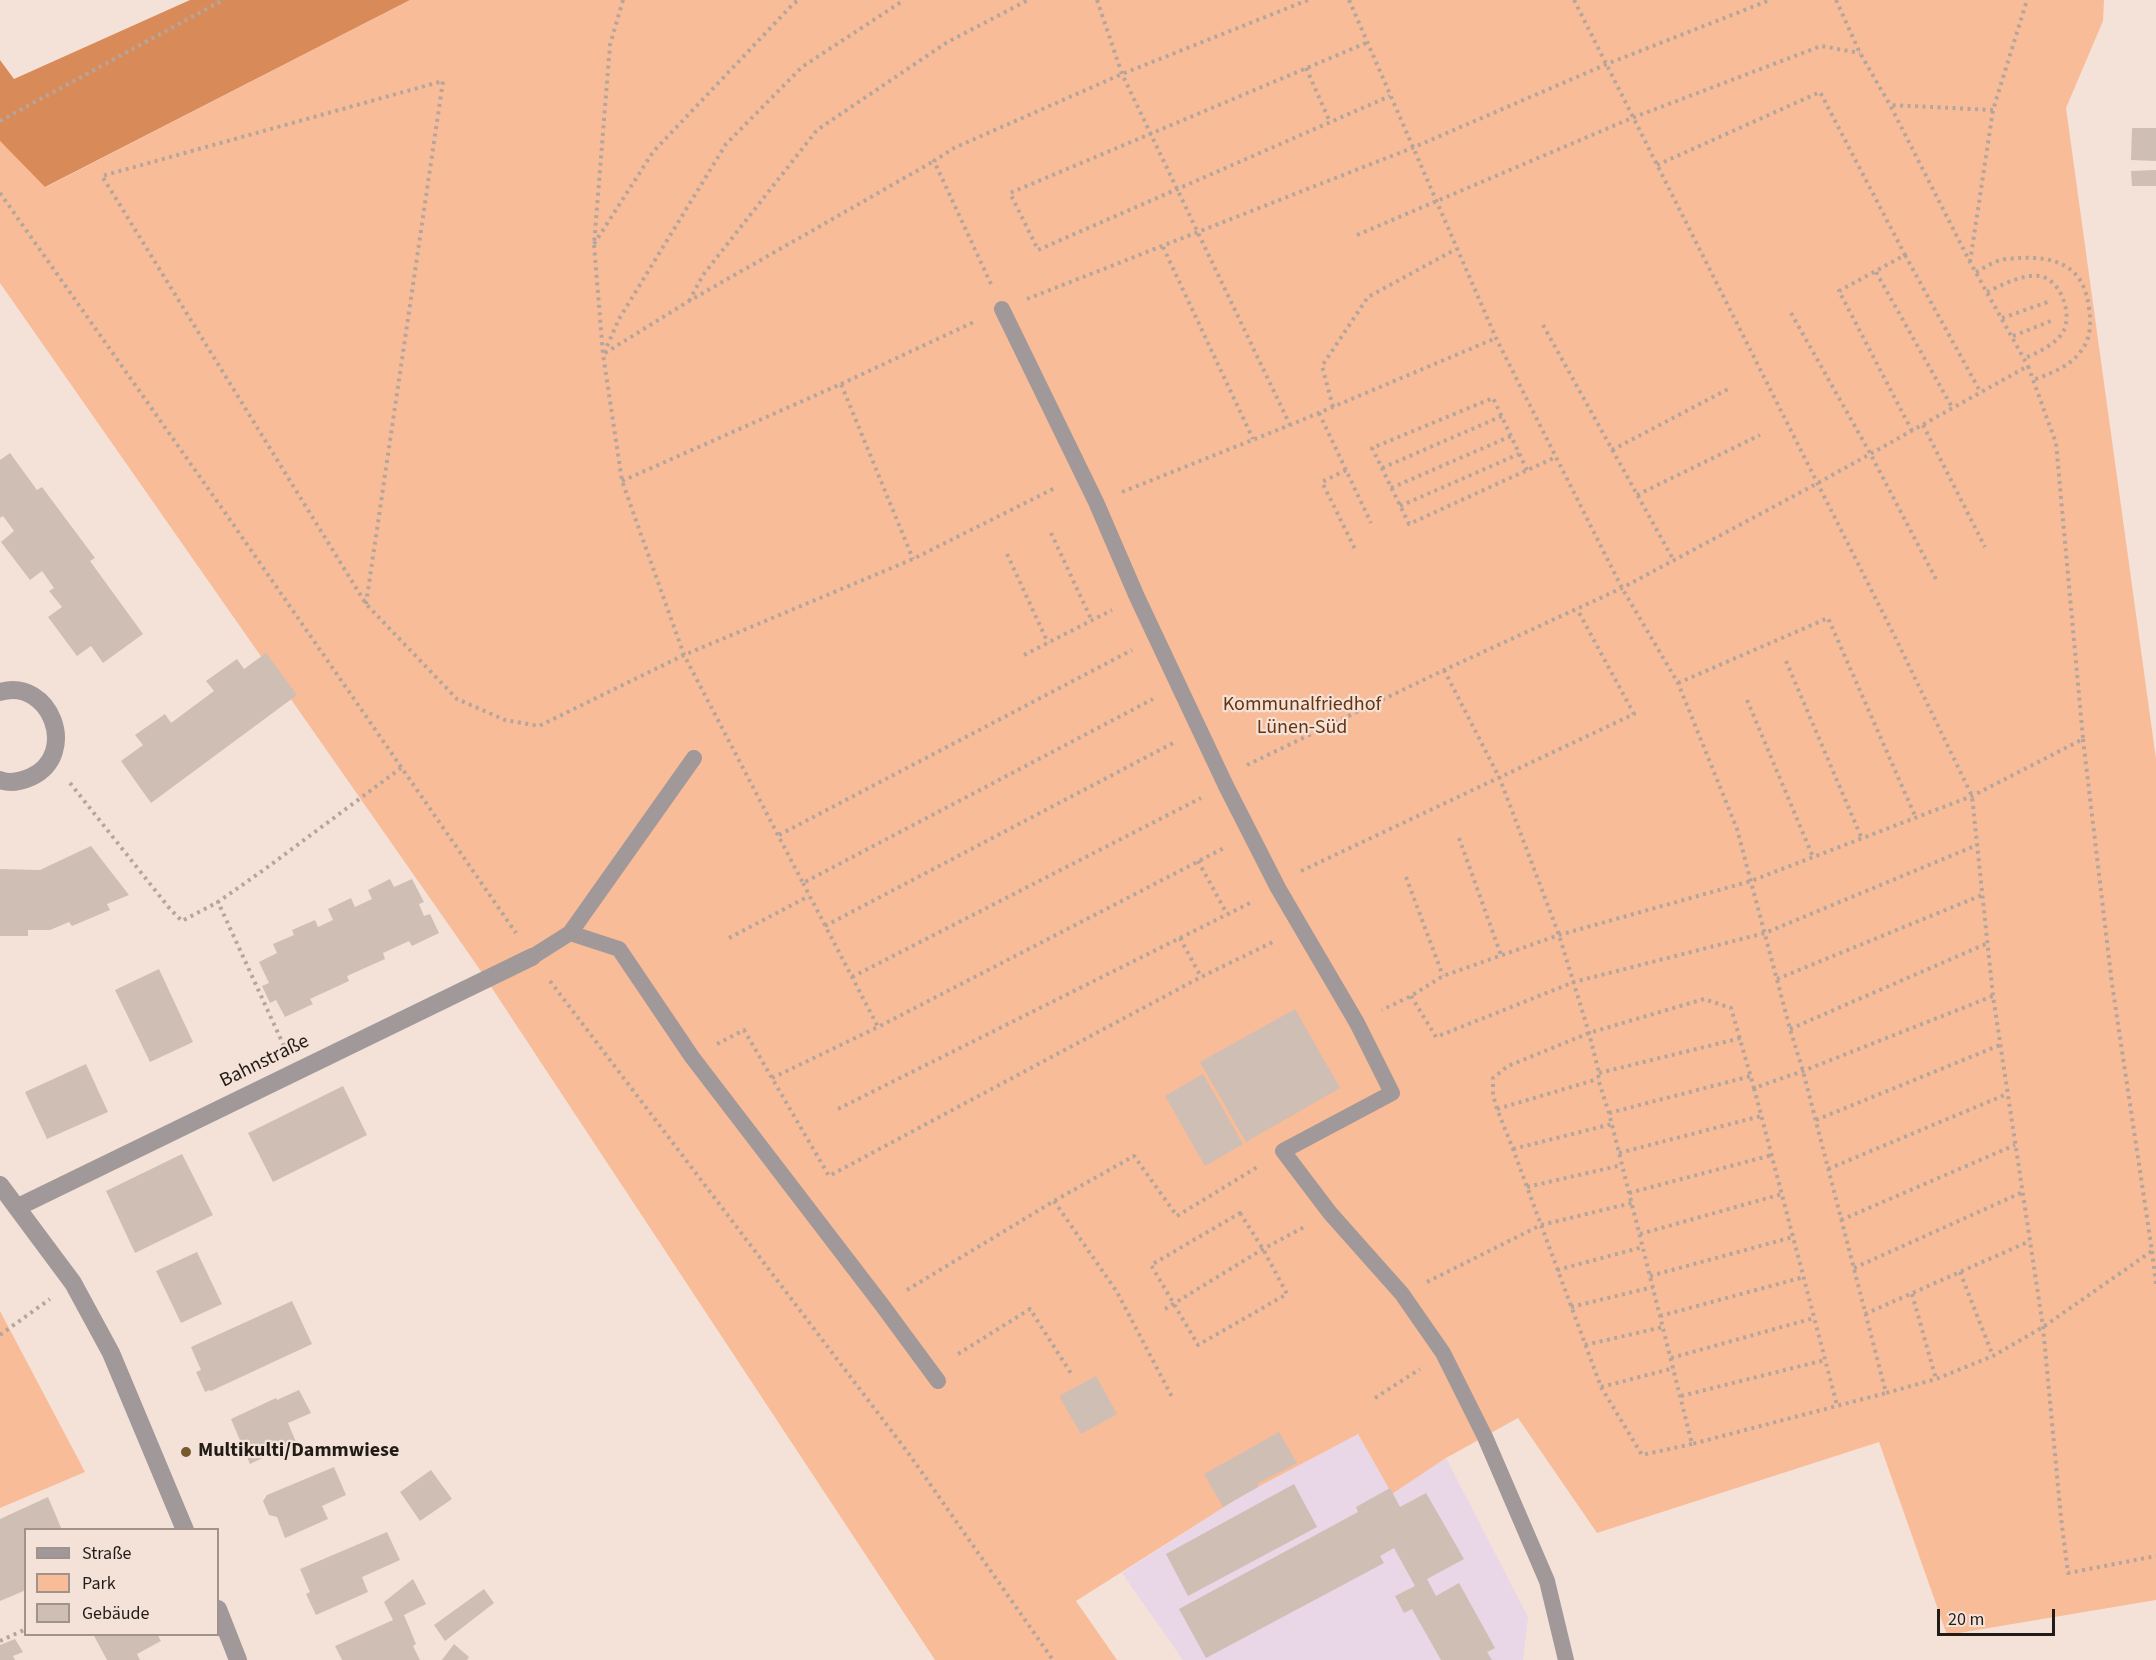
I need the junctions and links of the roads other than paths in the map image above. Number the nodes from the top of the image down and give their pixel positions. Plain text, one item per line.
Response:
1 (1002, 309) road end
2 (2, 687) edge
3 (694, 758) dead end
4 (0, 780) edge
5 (570, 933) junction
6 (532, 957) joint
7 (0, 1185) edge
8 (18, 1207) junction
9 (938, 1381) dead end
10 (184, 1528) edge
11 (219, 1612) edge
12 (238, 1660) edge
13 (1566, 1660) edge

1 - 13 lane
2 - 4 street
3 - 5 lane
5 - 6 lane
5 - 9 lane
6 - 8 street, Bahnstraße
7 - 8 street
8 - 10 street
11 - 12 street

